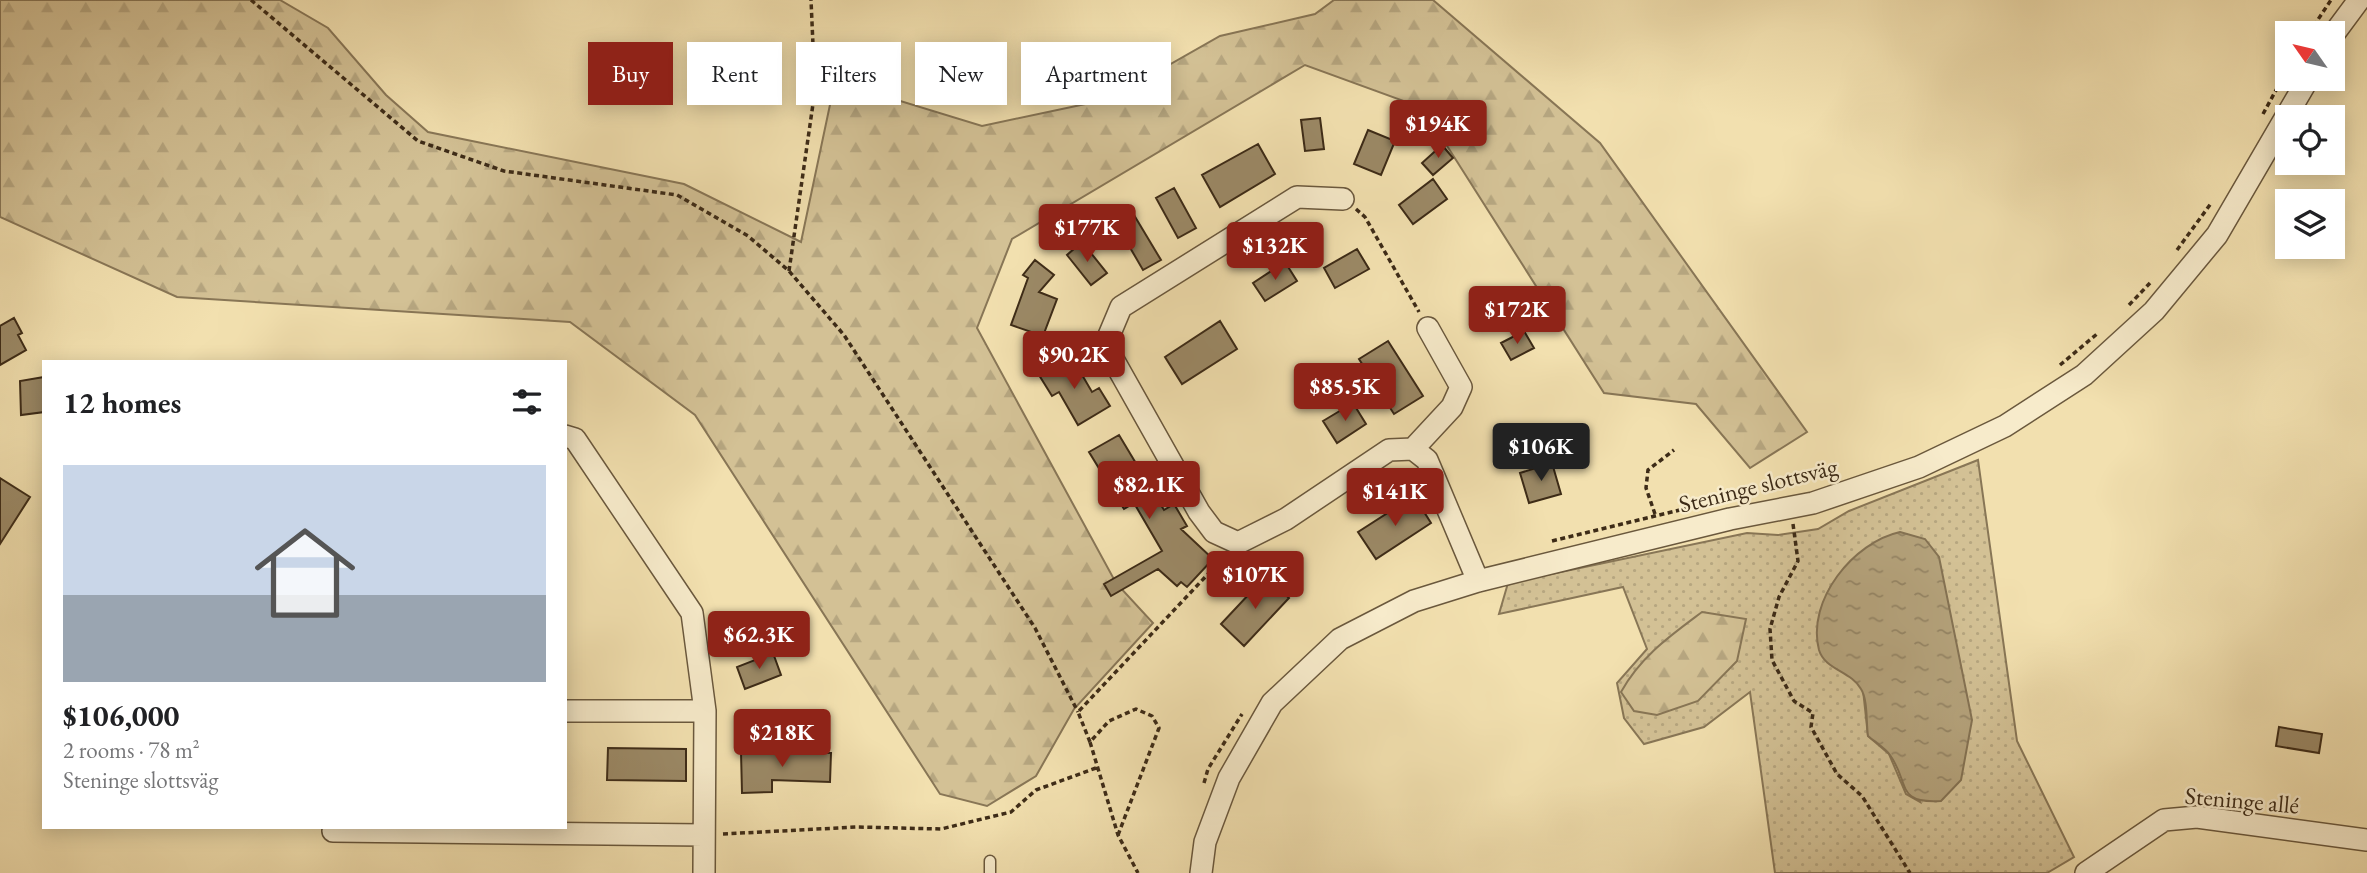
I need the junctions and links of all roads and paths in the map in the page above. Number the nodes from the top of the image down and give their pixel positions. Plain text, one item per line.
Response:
1 (251, 0) edge
2 (811, 0) edge
3 (2331, 0) edge
4 (2359, 0) edge
5 (2317, 21) edge
6 (2343, 21) edge
7 (2276, 91) edge
8 (2301, 91) edge
9 (2259, 122) dead end
10 (1343, 199) joint
11 (2213, 201) dead end
12 (2176, 251) dead end
13 (789, 271) junction
14 (2152, 281) dead end
15 (2127, 308) dead end
16 (1428, 328) joint
17 (2099, 332) dead end
18 (2053, 371) dead end
19 (567, 437) edge
20 (1413, 449) junction
21 (1674, 450) dead end
22 (1690, 507) dead end
23 (1790, 508) junction
24 (1655, 514) junction
25 (1659, 537) junction
26 (1550, 541) dead end
27 (1238, 543) junction
28 (1478, 581) junction
29 (1247, 707) dead end
30 (567, 711) edge
31 (705, 711) junction
32 (1078, 712) junction
33 (1090, 742) junction
34 (1096, 768) junction
35 (1202, 793) dead end
36 (333, 831) dead end
37 (704, 835) junction
38 (1118, 835) junction
39 (2367, 840) edge
40 (704, 873) edge
41 (1138, 873) edge
42 (1201, 873) edge
43 (1910, 873) edge
44 (2086, 873) edge

1 - 13 path
2 - 13 path
3 - 5 path
4 - 6 street
7 - 9 path
8 - 23 street, Steninge slottsväg
10 - 16 path
10 - 27 street
11 - 12 path
13 - 32 path
14 - 15 path
16 - 20 street
17 - 18 path
19 - 31 street
20 - 27 street
20 - 28 street
21 - 24 path
22 - 24 path
23 - 25 street, Steninge slottsväg
23 - 43 path
24 - 25 path
24 - 26 path
25 - 28 street, Steninge slottsväg
27 - 32 path
28 - 42 street, Steninge slottsväg
29 - 35 path
30 - 31 street
31 - 37 street
32 - 33 path
33 - 34 path
33 - 38 path
34 - 37 path
34 - 38 path
36 - 37 street
37 - 40 street
38 - 41 path
39 - 44 street, Steninge allé

